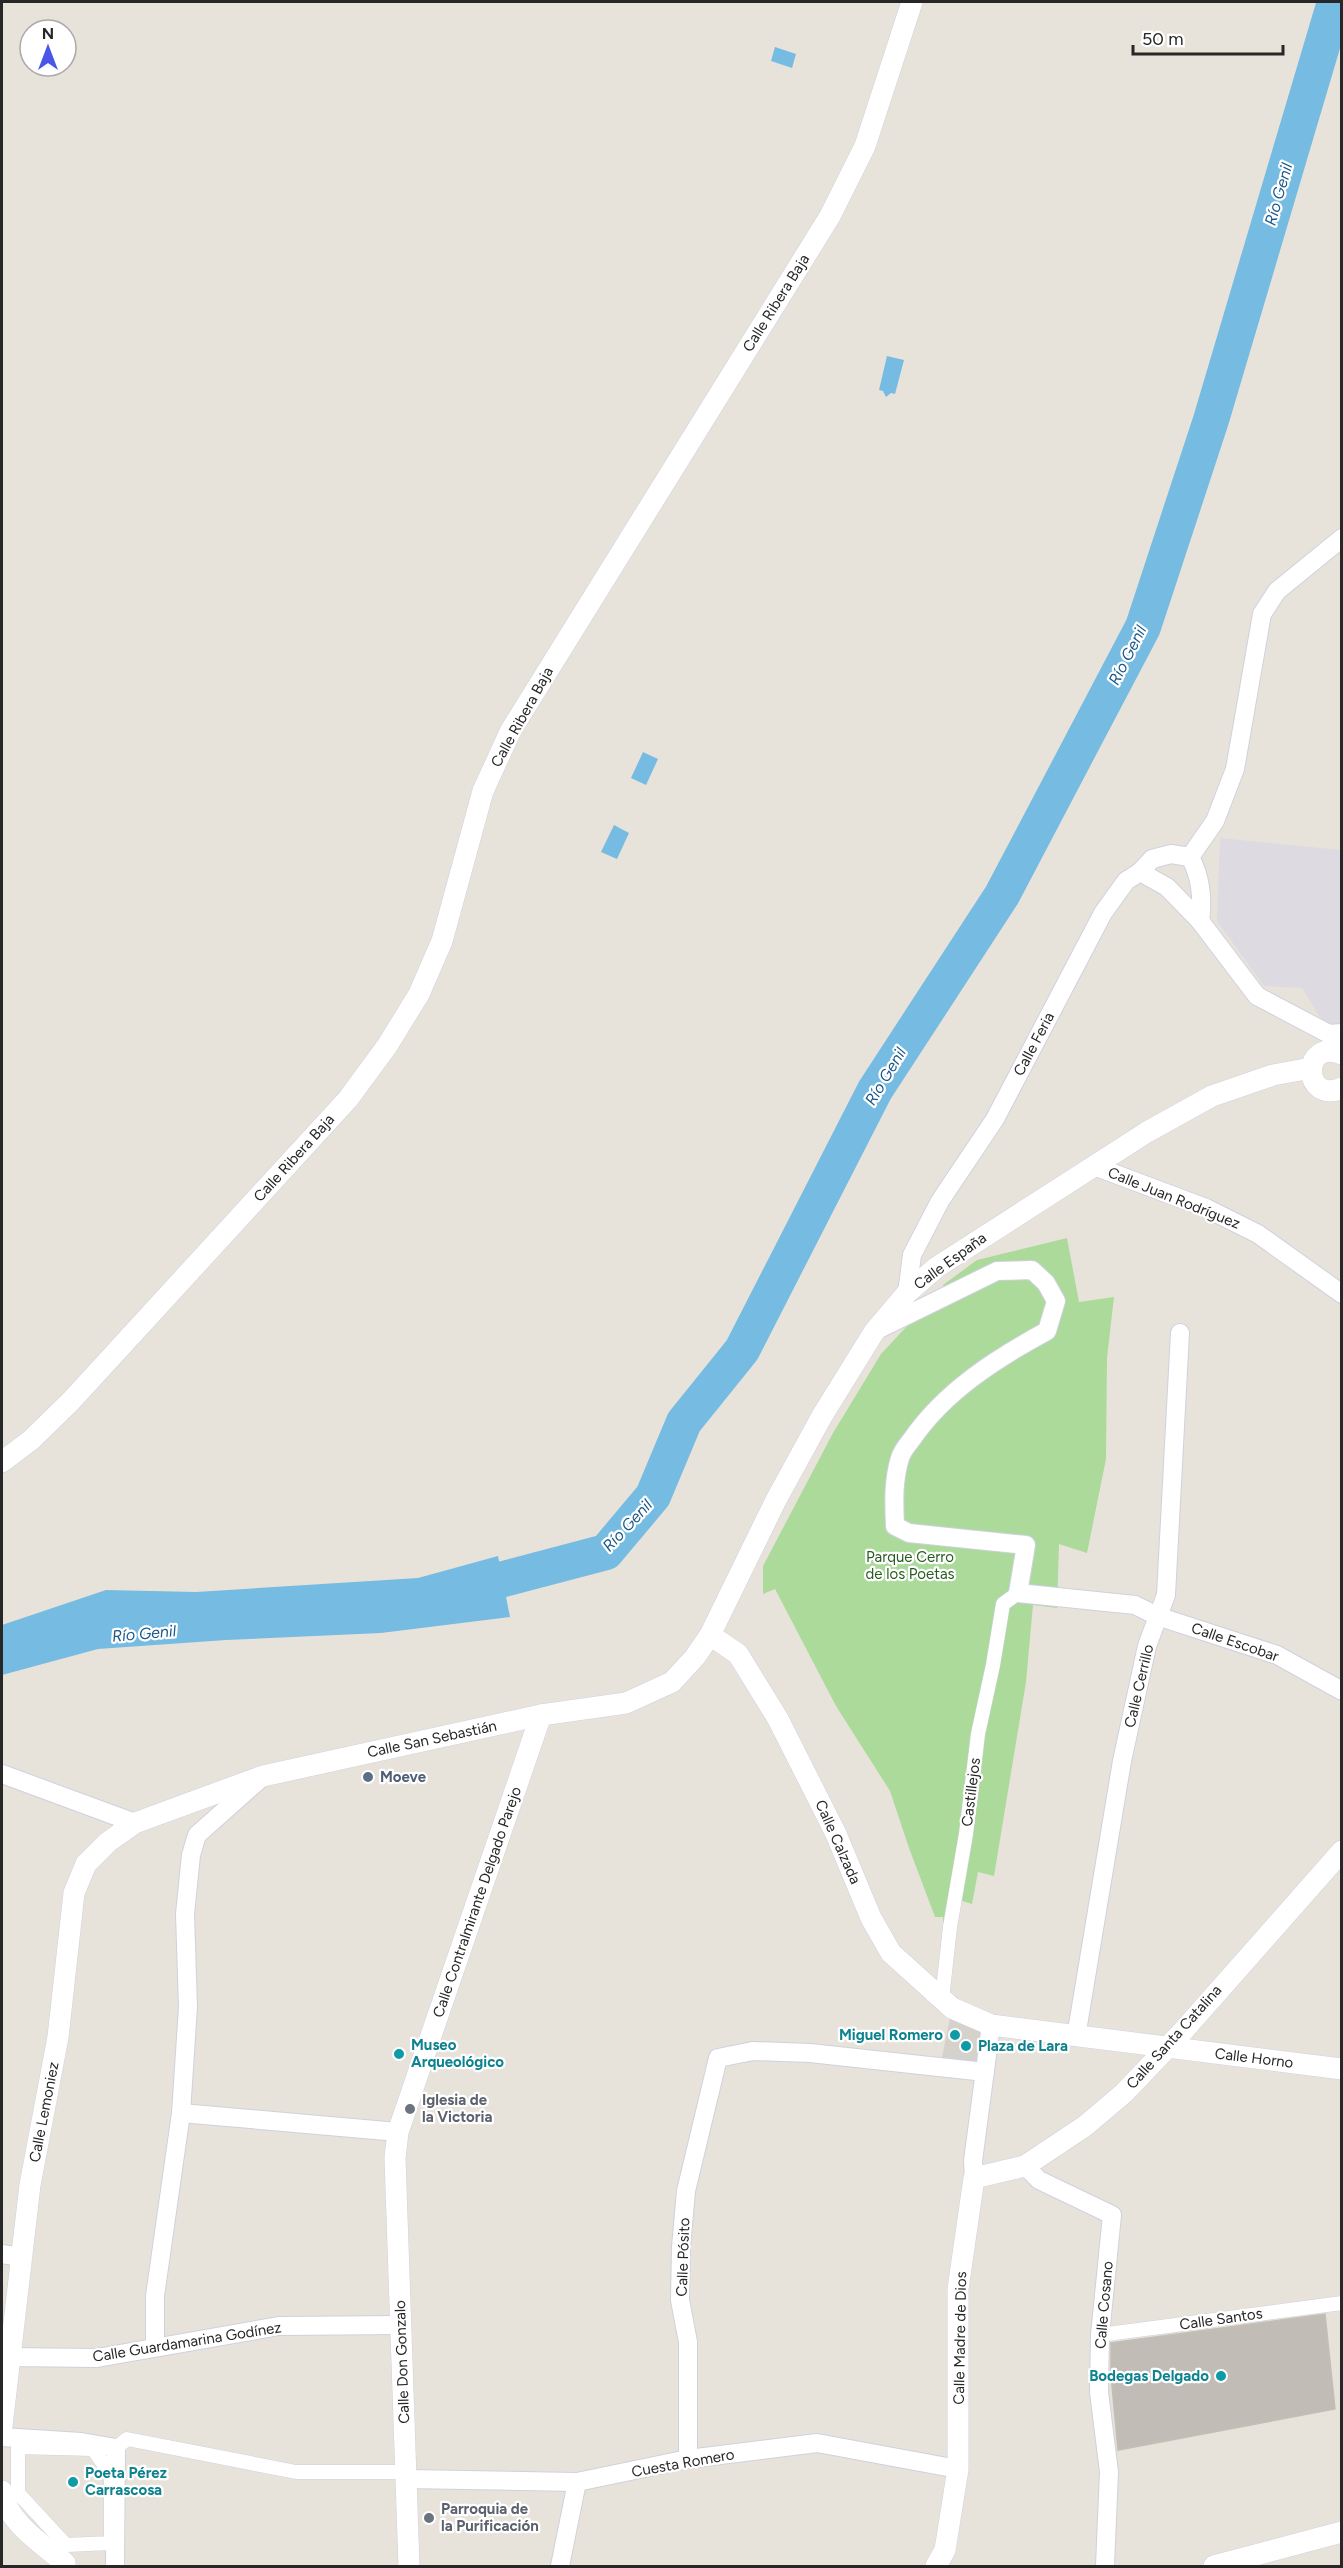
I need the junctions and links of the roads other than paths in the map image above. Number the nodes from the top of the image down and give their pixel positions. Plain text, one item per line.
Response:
1 (912, 2) edge
2 (1341, 538) edge
3 (1190, 857) junction
4 (1140, 872) junction
5 (1200, 921) junction
6 (1341, 1033) edge
7 (1341, 1054) edge
8 (1311, 1068) junction
9 (1341, 1088) edge
10 (1094, 1166) junction
11 (907, 1293) junction
12 (1341, 1294) edge
13 (874, 1332) junction
14 (1180, 1333) dead end
15 (2, 1462) edge
16 (1018, 1593) junction
17 (1157, 1616) junction
18 (710, 1635) junction
19 (1341, 1691) edge
20 (541, 1715) junction
21 (2, 1774) edge
22 (263, 1776) junction
23 (135, 1823) junction
24 (1341, 1851) edge
25 (942, 1999) junction
26 (991, 2025) junction
27 (1076, 2037) junction
28 (1167, 2048) junction
29 (1341, 2069) edge
30 (985, 2072) junction
31 (181, 2113) junction
32 (398, 2132) junction
33 (395, 2158) joint
34 (1025, 2166) junction
35 (974, 2178) junction
36 (11, 2256) edge
37 (1341, 2303) edge
38 (401, 2325) junction
39 (1100, 2335) junction
40 (155, 2347) junction
41 (9, 2357) junction
42 (2, 2426) edge
43 (2, 2437) edge
44 (116, 2448) junction
45 (688, 2459) junction
46 (958, 2469) junction
47 (406, 2476) junction
48 (577, 2482) junction
49 (2, 2491) edge
50 (10, 2520) edge
51 (1341, 2532) edge
52 (69, 2560) edge
53 (116, 2566) edge
54 (409, 2566) edge
55 (560, 2566) edge
56 (936, 2566) edge
57 (1105, 2566) edge
58 (1214, 2566) edge

1 - 15 street, Calle Ribera Baja
2 - 3 street
3 - 4 street, Calle Feria
3 - 5 street
4 - 5 street
4 - 11 street, Calle Feria
5 - 6 street
7 - 8 street
8 - 9 street
8 - 10 street, Calle España
10 - 11 street, Calle España
10 - 12 street, Calle Juan Rodríguez
11 - 13 street, Calle España
13 - 16 street
13 - 18 street, Calle España
14 - 17 street, Calle Cerrillo
16 - 17 street, Calle Escobar
16 - 25 street, Castillejos
17 - 19 street, Calle Escobar
17 - 27 street, Calle Cerrillo
18 - 20 street, Calle San Sebastián
18 - 25 street, Calle Calzada
20 - 22 street, Calle San Sebastián
20 - 32 street, Calle Contralmirante Delgado Parejo
21 - 23 street
22 - 23 street, Calle San Sebastián
22 - 31 street
23 - 36 street, Calle Lemoniez
24 - 28 street, Calle Santa Catalina
25 - 26 street, Calle Calzada
26 - 27 street, Calle Calzada
26 - 30 street, Calle Madre de Dios
27 - 28 street, Calle Horno
28 - 29 street, Calle Horno
28 - 34 street, Calle Santa Catalina
30 - 35 street, Calle Madre de Dios
30 - 45 street, Calle Pósito
31 - 32 street
31 - 40 street
32 - 33 street, Calle Contralmirante Delgado Parejo
33 - 38 street, Calle Don Gonzalo
34 - 35 street, Calle Santa Catalina
34 - 39 street, Calle Cosano
35 - 46 street, Calle Madre de Dios
36 - 41 street, Calle Lemoniez
37 - 39 street, Calle Santos
38 - 40 street, Calle Guardamarina Godínez
38 - 47 street, Calle Don Gonzalo
39 - 57 street, Calle Cosano
40 - 41 street, Calle Guardamarina Godínez
41 - 42 street, Calle Lemoniez
43 - 44 street
44 - 47 street
44 - 53 street
45 - 46 street, Cuesta Romero
45 - 48 street, Cuesta Romero
46 - 56 street, Calle Madre de Dios
47 - 48 street, Cuesta Romero
47 - 54 street, Calle Don Gonzalo
48 - 55 street
49 - 50 street
50 - 52 street
51 - 58 street
52 - 52 street

